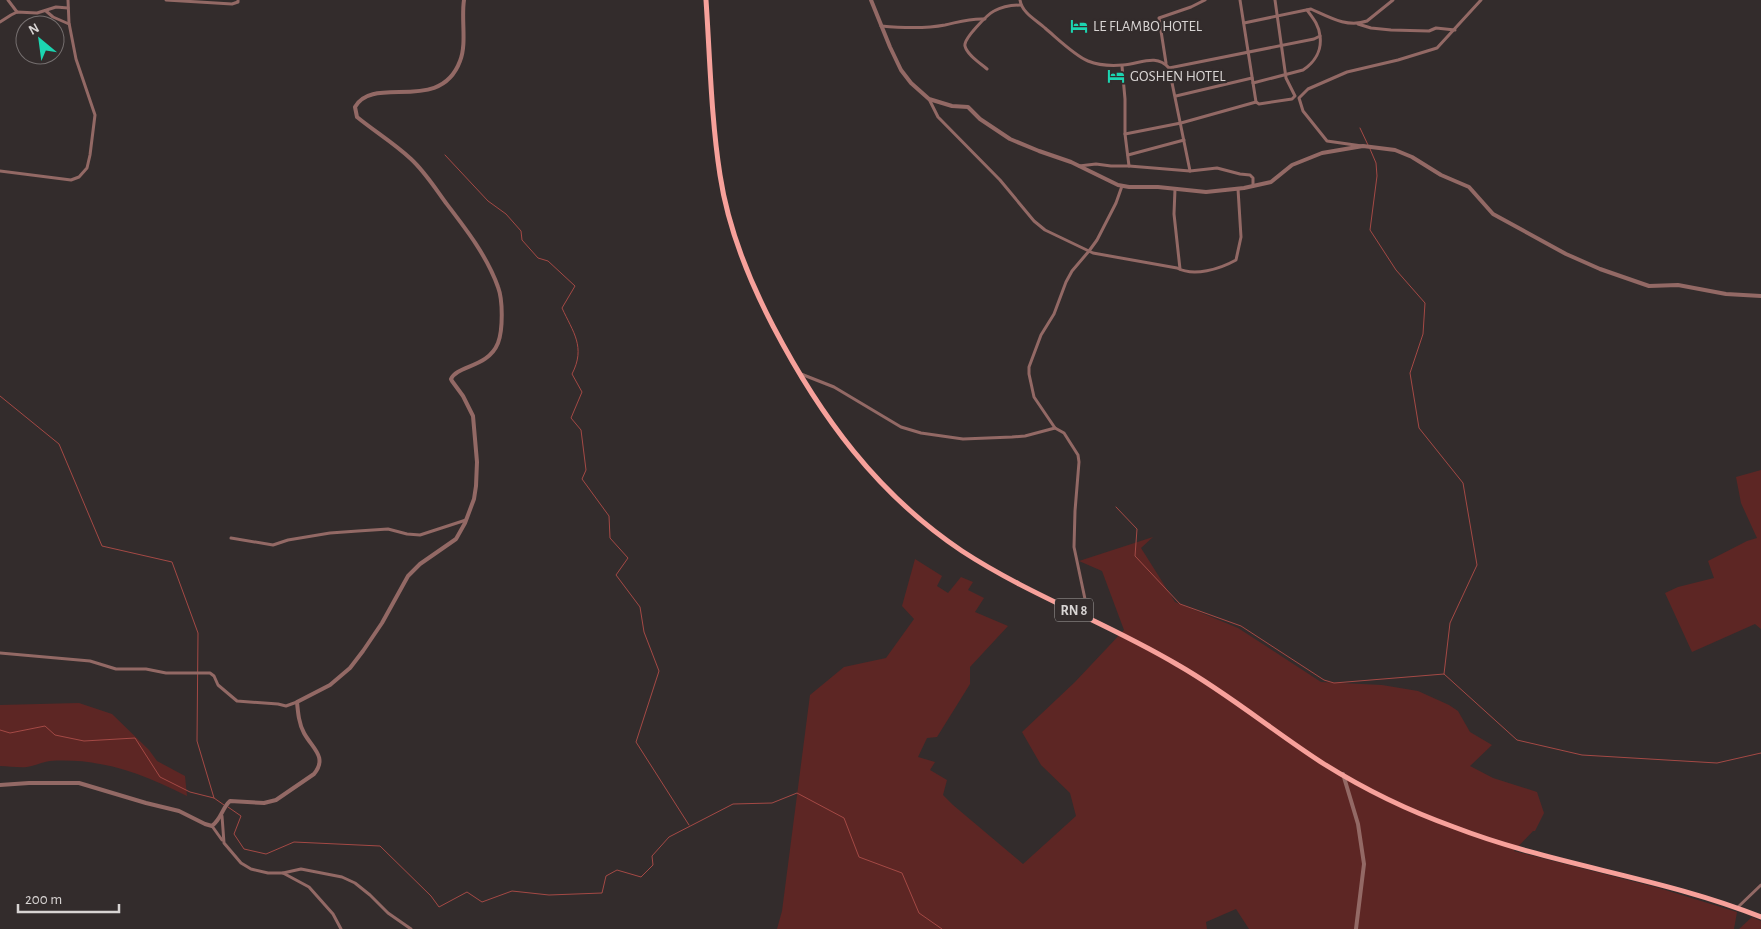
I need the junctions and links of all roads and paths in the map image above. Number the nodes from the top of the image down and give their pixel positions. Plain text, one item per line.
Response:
1 (8, 0) edge
2 (68, 0) edge
3 (166, 0) edge
4 (464, 0) edge
5 (706, 0) edge
6 (871, 0) edge
7 (1020, 0) edge
8 (1205, 0) edge
9 (1240, 0) edge
10 (1275, 0) edge
11 (1393, 0) edge
12 (1481, 0) edge
13 (239, 1) edge
14 (1021, 5) junction
15 (68, 8) junction
16 (45, 10) junction
17 (1307, 10) junction
18 (17, 12) junction
19 (1278, 16) junction
20 (985, 20) junction
21 (0, 22) edge
22 (1244, 23) junction
23 (69, 24) junction
24 (1355, 24) junction
25 (882, 26) junction
26 (1454, 30) junction
27 (1320, 36) junction
28 (1282, 46) junction
29 (1248, 53) junction
30 (1166, 63) junction
31 (1122, 66) junction
32 (987, 68) dead end
33 (1169, 68) junction
34 (1286, 74) junction
35 (1252, 78) junction
36 (1253, 83) junction
37 (1176, 96) junction
38 (929, 100) junction
39 (1256, 102) junction
40 (1181, 123) junction
41 (1125, 134) junction
42 (1184, 140) junction
43 (1363, 146) junction
44 (1128, 155) junction
45 (1078, 166) junction
46 (1129, 166) junction
47 (0, 171) edge
48 (1190, 171) junction
49 (1122, 186) junction
50 (1253, 186) junction
51 (1175, 189) junction
52 (1238, 189) junction
53 (1089, 251) junction
54 (1180, 270) junction
55 (1761, 296) edge
56 (800, 373) junction
57 (1054, 428) junction
58 (466, 520) junction
59 (231, 538) dead end
60 (1089, 618) junction
61 (0, 653) edge
62 (297, 702) junction
63 (1343, 774) junction
64 (0, 786) edge
65 (222, 816) junction
66 (212, 826) junction
67 (224, 843) junction
68 (283, 873) junction
69 (1761, 885) edge
70 (1737, 908) junction
71 (1761, 917) edge
72 (340, 929) edge
73 (411, 929) edge
74 (1356, 929) edge

1 - 18 street
2 - 15 street
3 - 13 street
4 - 58 street
5 - 56 main road, RN 8
6 - 25 street
7 - 14 street
8 - 30 street
9 - 22 street
10 - 19 street
11 - 24 street
12 - 26 street
14 - 20 street
14 - 31 street
15 - 16 street
15 - 23 street
16 - 18 street
16 - 23 street
17 - 19 street
17 - 24 street
17 - 27 street
18 - 21 street
19 - 22 street
19 - 28 street
20 - 25 street
20 - 32 street
22 - 29 street
23 - 47 street
24 - 26 street
25 - 38 street
26 - 43 street
27 - 28 street
27 - 34 street
28 - 29 street
28 - 34 street
29 - 33 street
29 - 35 street
30 - 31 street
30 - 33 street
31 - 41 street
33 - 37 street
34 - 36 street
34 - 39 street
35 - 36 street
35 - 37 street
36 - 39 street
37 - 40 street
38 - 45 street
38 - 53 street
39 - 40 street
40 - 41 street
40 - 42 street
41 - 44 street
42 - 44 street
42 - 48 street
43 - 50 street
43 - 55 street
44 - 46 street
45 - 46 street
45 - 49 street
46 - 48 street
48 - 50 street
49 - 51 street
49 - 53 street
50 - 52 street
51 - 52 street
51 - 54 street
52 - 54 street
53 - 54 street
53 - 57 street
56 - 57 street
56 - 60 main road, RN 8
57 - 60 street
58 - 59 street
58 - 62 street
60 - 63 main road, RN 8
61 - 62 street
62 - 65 street
63 - 70 main road, RN 8
63 - 74 street
64 - 66 street
65 - 66 street
65 - 67 street
66 - 67 street
67 - 68 street
68 - 72 street
68 - 73 street
69 - 70 street
70 - 71 main road, RN 8

